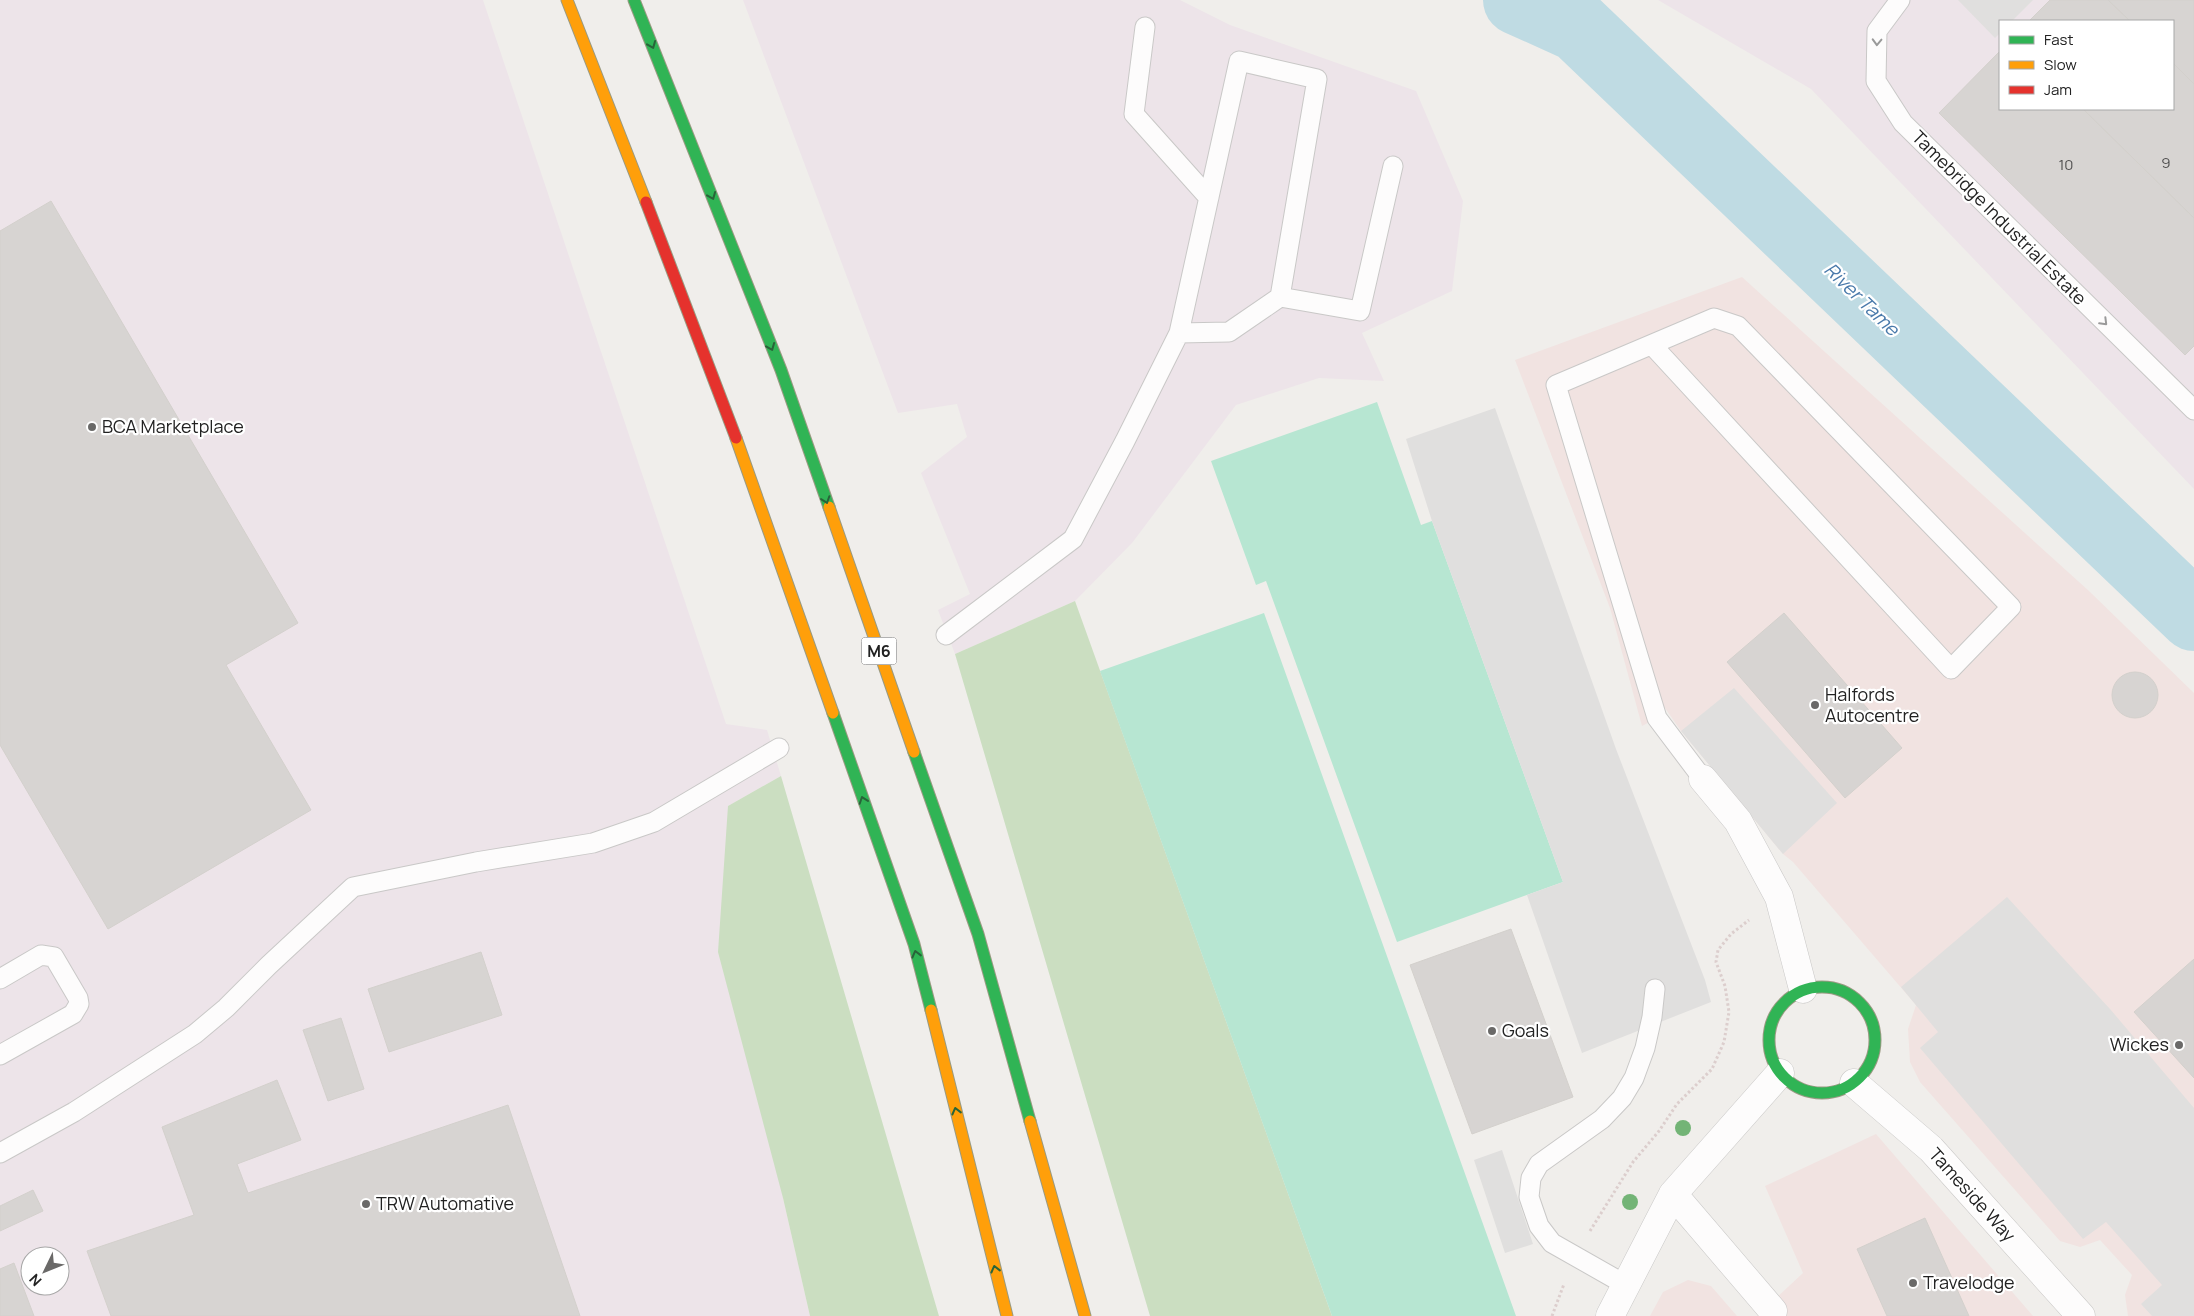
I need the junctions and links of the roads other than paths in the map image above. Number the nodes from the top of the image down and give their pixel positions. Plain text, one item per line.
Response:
1 (567, 0) edge
2 (634, 0) edge
3 (1900, 0) edge
4 (1146, 27) dead end
5 (1393, 166) dead end
6 (1209, 198) junction
7 (1280, 297) junction
8 (1179, 333) junction
9 (1652, 345) junction
10 (2194, 410) edge
11 (946, 635) dead end
12 (779, 748) dead end
13 (1703, 779) joint
14 (0, 979) edge
15 (1655, 989) dead end
16 (1803, 989) junction
17 (0, 1055) edge
18 (1780, 1073) junction
19 (1854, 1083) junction
20 (0, 1153) edge
21 (1672, 1194) junction
22 (1626, 1285) junction
23 (1774, 1314) edge
24 (1007, 1316) edge
25 (1085, 1316) edge
26 (1610, 1316) edge
27 (2081, 1316) edge

24 -> 1 main road
2 -> 25 main road, M6
3 -> 10 lane, Tamebridge Industrial Estate
4 - 6 lane
5 - 7 lane
6 - 7 lane
6 - 8 lane
7 - 8 lane
8 - 11 lane
9 - 9 lane
9 - 13 lane
12 - 20 lane
13 - 16 street
14 - 17 lane
15 - 22 lane
16 - 18 main road
16 - 19 main road
18 - 19 main road
18 - 21 street
19 - 27 street, Tameside Way
21 - 22 street
21 - 23 street
22 - 26 street

